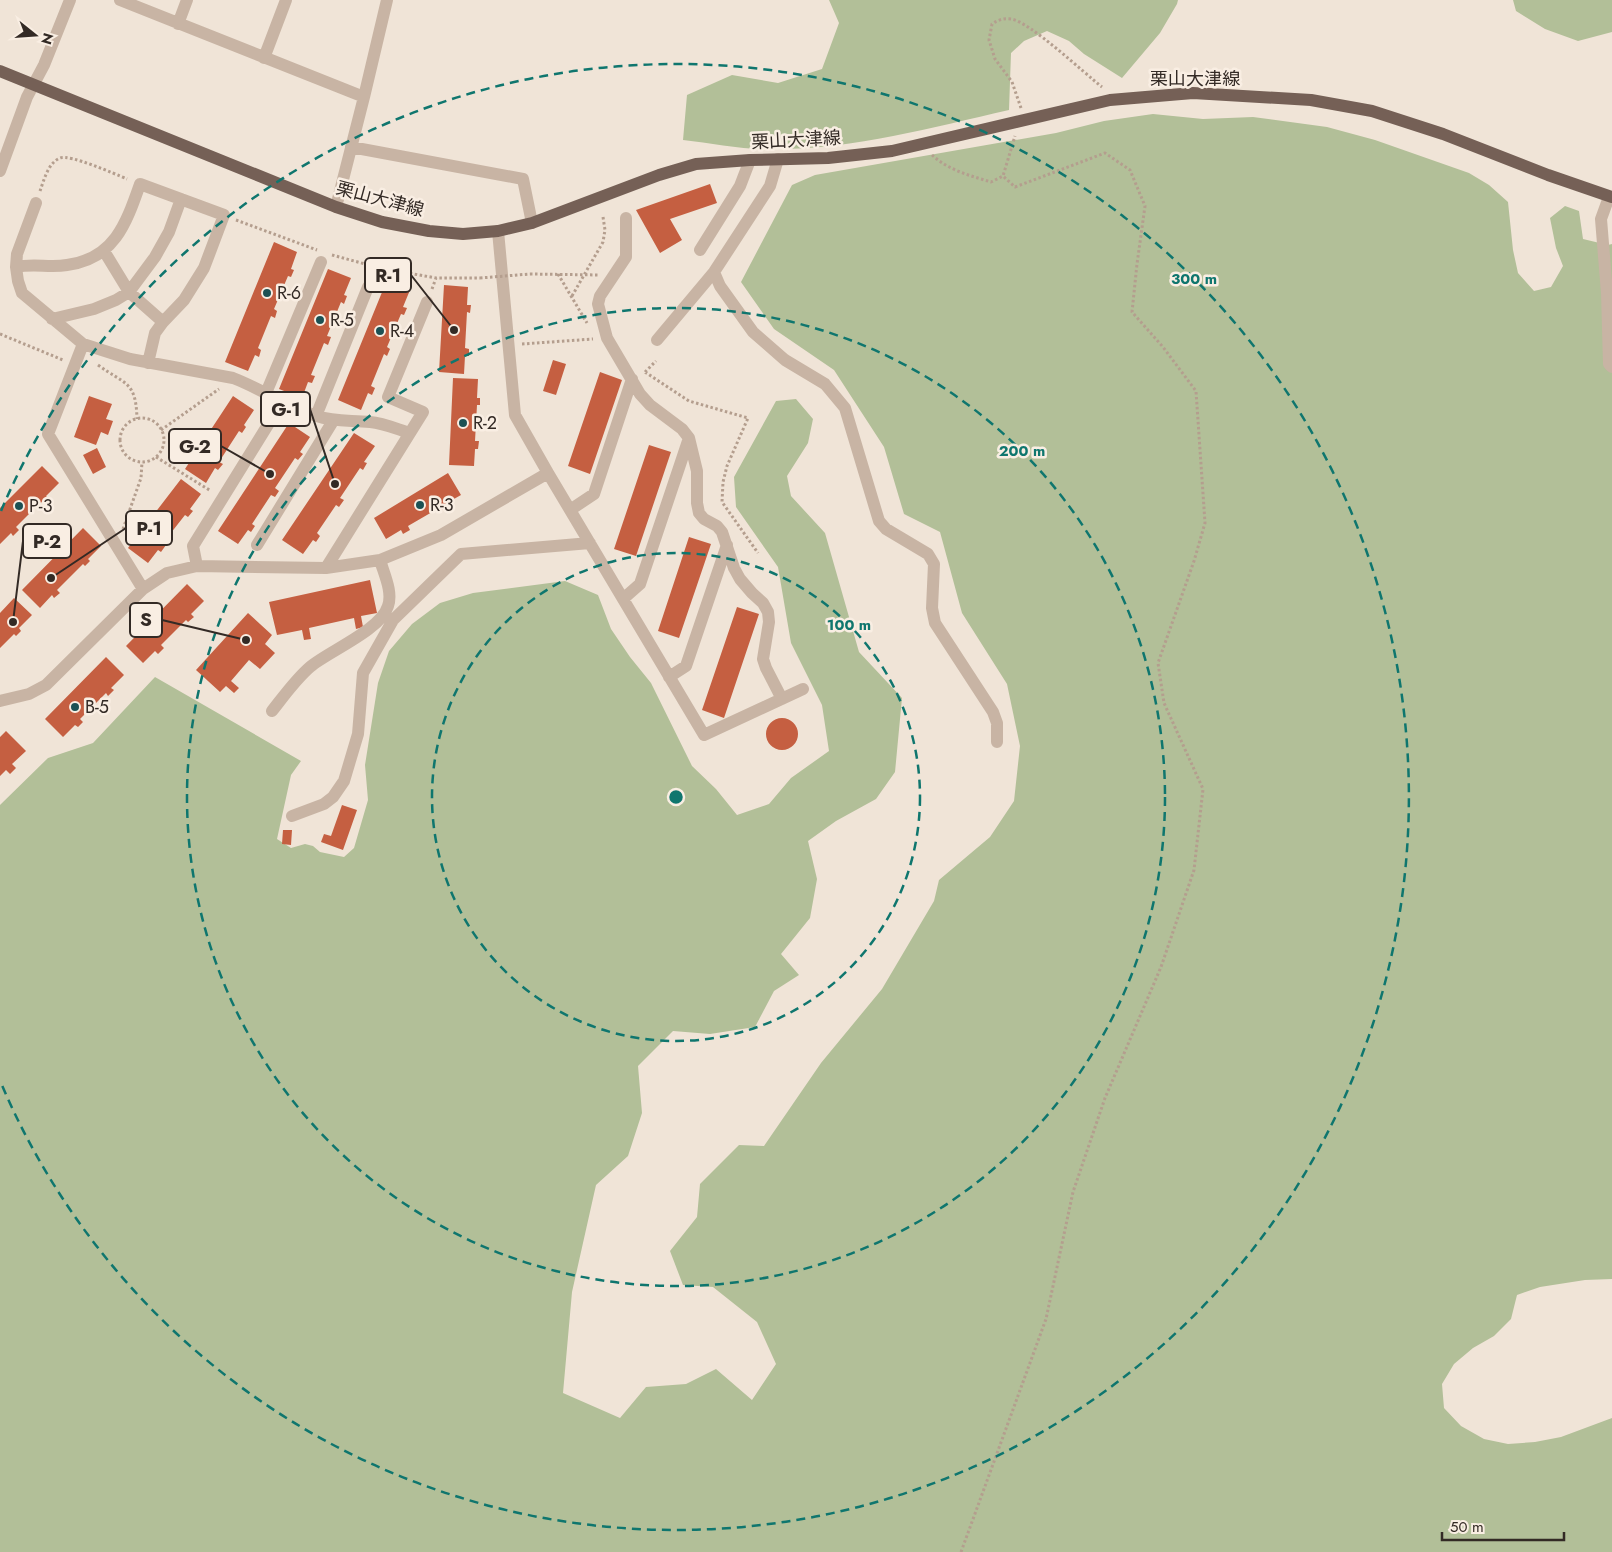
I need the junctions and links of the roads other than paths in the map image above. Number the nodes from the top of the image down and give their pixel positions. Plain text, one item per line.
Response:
1 (70, 0) edge
2 (120, 0) edge
3 (187, 0) edge
4 (286, 0) edge
5 (387, 0) edge
6 (178, 24) junction
7 (264, 58) junction
8 (0, 71) edge
9 (34, 84) junction
10 (364, 97) junction
11 (351, 147) junction
12 (778, 159) junction
13 (750, 160) junction
14 (0, 171) edge
15 (1610, 197) edge
16 (180, 199) junction
17 (36, 203) road end
18 (336, 207) junction
19 (626, 218) dead end
20 (532, 223) junction
21 (498, 231) junction
22 (700, 250) dead end
23 (104, 251) junction
24 (321, 262) dead end
25 (16, 267) junction
26 (714, 272) junction
27 (368, 287) dead end
28 (129, 292) junction
29 (427, 302) dead end
30 (52, 318) junction
31 (163, 322) junction
32 (657, 340) dead end
33 (83, 344) junction
34 (148, 363) junction
35 (1612, 367) edge
36 (632, 379) junction
37 (266, 393) junction
38 (282, 402) junction
39 (316, 416) junction
40 (333, 420) junction
41 (410, 433) junction
42 (689, 438) junction
43 (548, 473) junction
44 (570, 510) junction
45 (590, 543) junction
46 (257, 545) dead end
47 (726, 545) junction
48 (380, 560) junction
49 (197, 566) junction
50 (326, 568) junction
51 (143, 589) junction
52 (623, 599) junction
53 (669, 677) junction
54 (803, 690) dead end
55 (782, 699) junction
56 (0, 701) edge
57 (272, 711) dead end
58 (997, 742) dead end
59 (292, 816) dead end

1 - 9 street
2 - 6 street
3 - 6 street
4 - 7 street
5 - 10 street
6 - 7 street
7 - 10 street
8 - 9 main road, 栗山大津線
9 - 14 street
9 - 18 main road, 栗山大津線
10 - 11 street
11 - 18 street
11 - 20 street
12 - 13 main road, 栗山大津線
12 - 15 main road, 栗山大津線
12 - 26 street
13 - 20 main road, 栗山大津線
13 - 22 street
15 - 35 street
16 - 23 street
16 - 28 street
16 - 31 street
17 - 25 street
18 - 21 main road, 栗山大津線
19 - 36 street
20 - 21 main road, 栗山大津線
21 - 43 street
23 - 25 street
23 - 28 street
24 - 37 street
25 - 30 street
26 - 32 street
26 - 58 street
27 - 39 street
28 - 30 street
28 - 31 street
29 - 41 street
30 - 33 street
31 - 34 street
33 - 34 street
33 - 51 street
34 - 37 street
36 - 42 street
36 - 44 street
37 - 38 street
38 - 39 street
38 - 49 street
39 - 40 street
40 - 41 street
40 - 46 street
41 - 50 street
42 - 47 street
42 - 52 street
43 - 44 street
43 - 48 street
44 - 45 street
45 - 52 street
45 - 59 street
47 - 53 street
47 - 55 street
48 - 50 street
48 - 57 street
49 - 50 street
49 - 51 street
51 - 56 street
52 - 53 street
53 - 55 street
54 - 55 street

